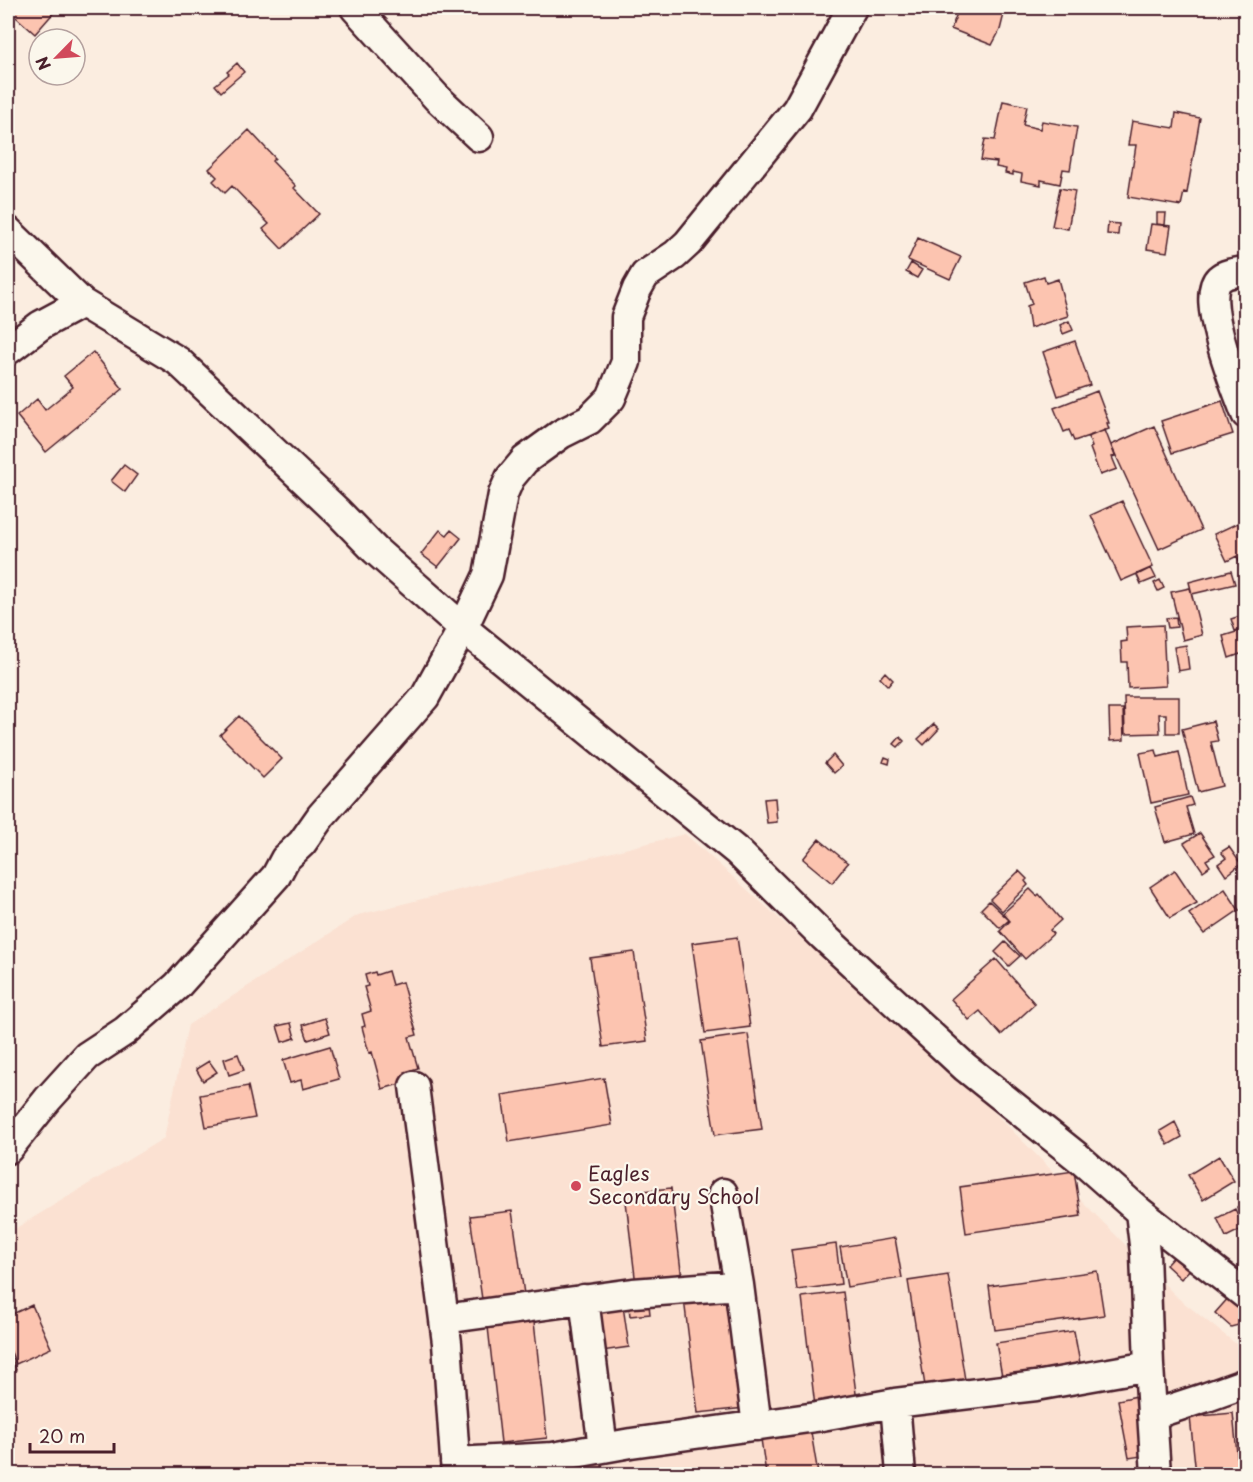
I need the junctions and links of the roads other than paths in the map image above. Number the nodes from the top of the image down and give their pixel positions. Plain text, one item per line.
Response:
1 (355, 8) edge
2 (852, 8) edge
3 (479, 137) dead end
4 (8, 231) edge
5 (1245, 271) edge
6 (82, 303) junction
7 (8, 350) edge
8 (1245, 414) edge
9 (463, 628) junction
10 (414, 1086) dead end
11 (8, 1149) edge
12 (723, 1193) dead end
13 (1140, 1212) junction
14 (739, 1285) junction
15 (1245, 1295) edge
16 (584, 1299) junction
17 (444, 1319) junction
18 (1149, 1366) junction
19 (1245, 1383) edge
20 (895, 1403) junction
21 (1152, 1415) junction
22 (757, 1426) junction
23 (603, 1448) junction
24 (456, 1468) edge
25 (901, 1474) edge
26 (1155, 1474) edge

1 - 3 street
2 - 9 street
4 - 6 street
5 - 8 street
6 - 7 street
6 - 9 street
9 - 11 street
9 - 13 street
10 - 17 street
12 - 14 street
13 - 15 street
13 - 18 street
14 - 16 street
14 - 22 street
16 - 17 street
16 - 23 street
17 - 24 street
18 - 20 street
18 - 21 street
19 - 21 street
20 - 22 street
20 - 25 street
21 - 26 street
22 - 23 street
23 - 24 street

